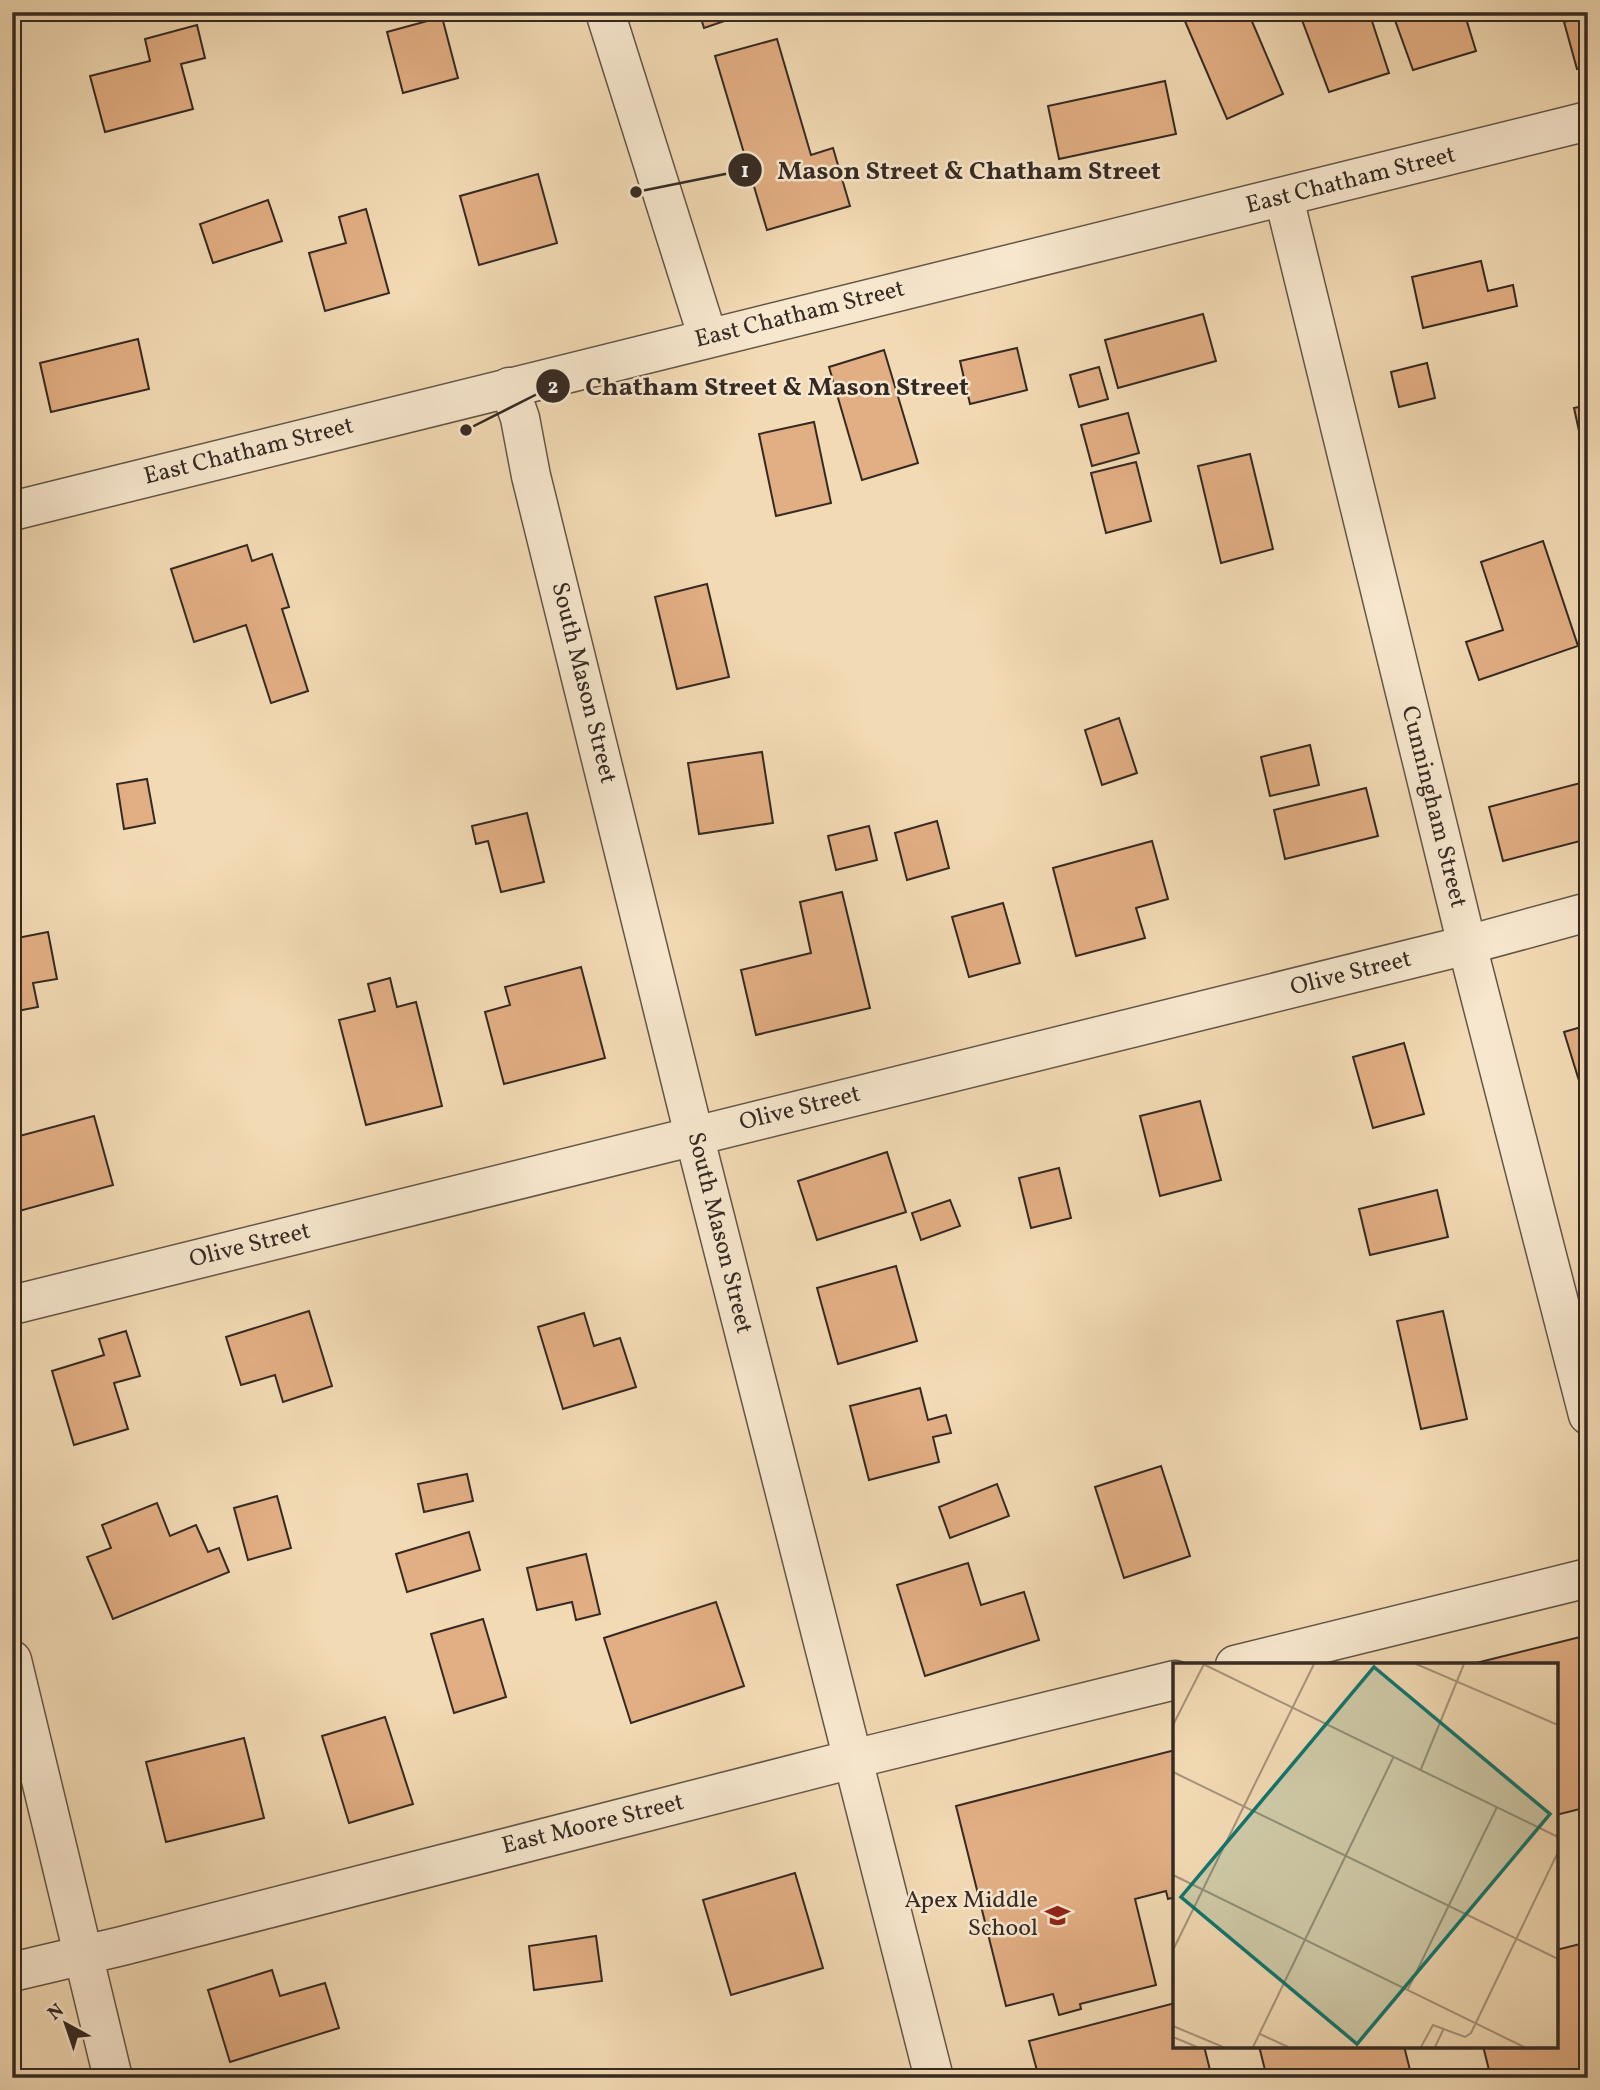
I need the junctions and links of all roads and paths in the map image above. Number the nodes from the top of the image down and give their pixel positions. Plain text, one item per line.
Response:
1 (605, 12) edge
2 (1588, 121) edge
3 (1283, 198) junction
4 (708, 338) junction
5 (509, 387) junction
6 (12, 511) edge
7 (1588, 912) edge
8 (1467, 945) junction
9 (694, 1135) junction
10 (12, 1305) edge
11 (1588, 1415) edge
12 (1588, 1578) edge
13 (12, 1660) edge
14 (1244, 1663) edge
15 (1173, 1680) edge
16 (853, 1759) junction
17 (82, 1955) junction
18 (12, 1972) edge
19 (113, 2078) edge
20 (934, 2078) edge

1 - 4 street
2 - 3 street, East Chatham Street
3 - 4 street, East Chatham Street
3 - 8 street, Cunningham Street
4 - 5 street, East Chatham Street
5 - 6 street, East Chatham Street
5 - 9 street, South Mason Street
7 - 8 street, Olive Street
8 - 9 street, Olive Street
8 - 11 street, Cunningham Street
9 - 10 street, Olive Street
9 - 16 street, South Mason Street
12 - 14 street
13 - 17 street
15 - 16 street, East Moore Street
16 - 17 street, East Moore Street
16 - 20 street, South Mason Street
17 - 18 street, East Moore Street
17 - 19 street

